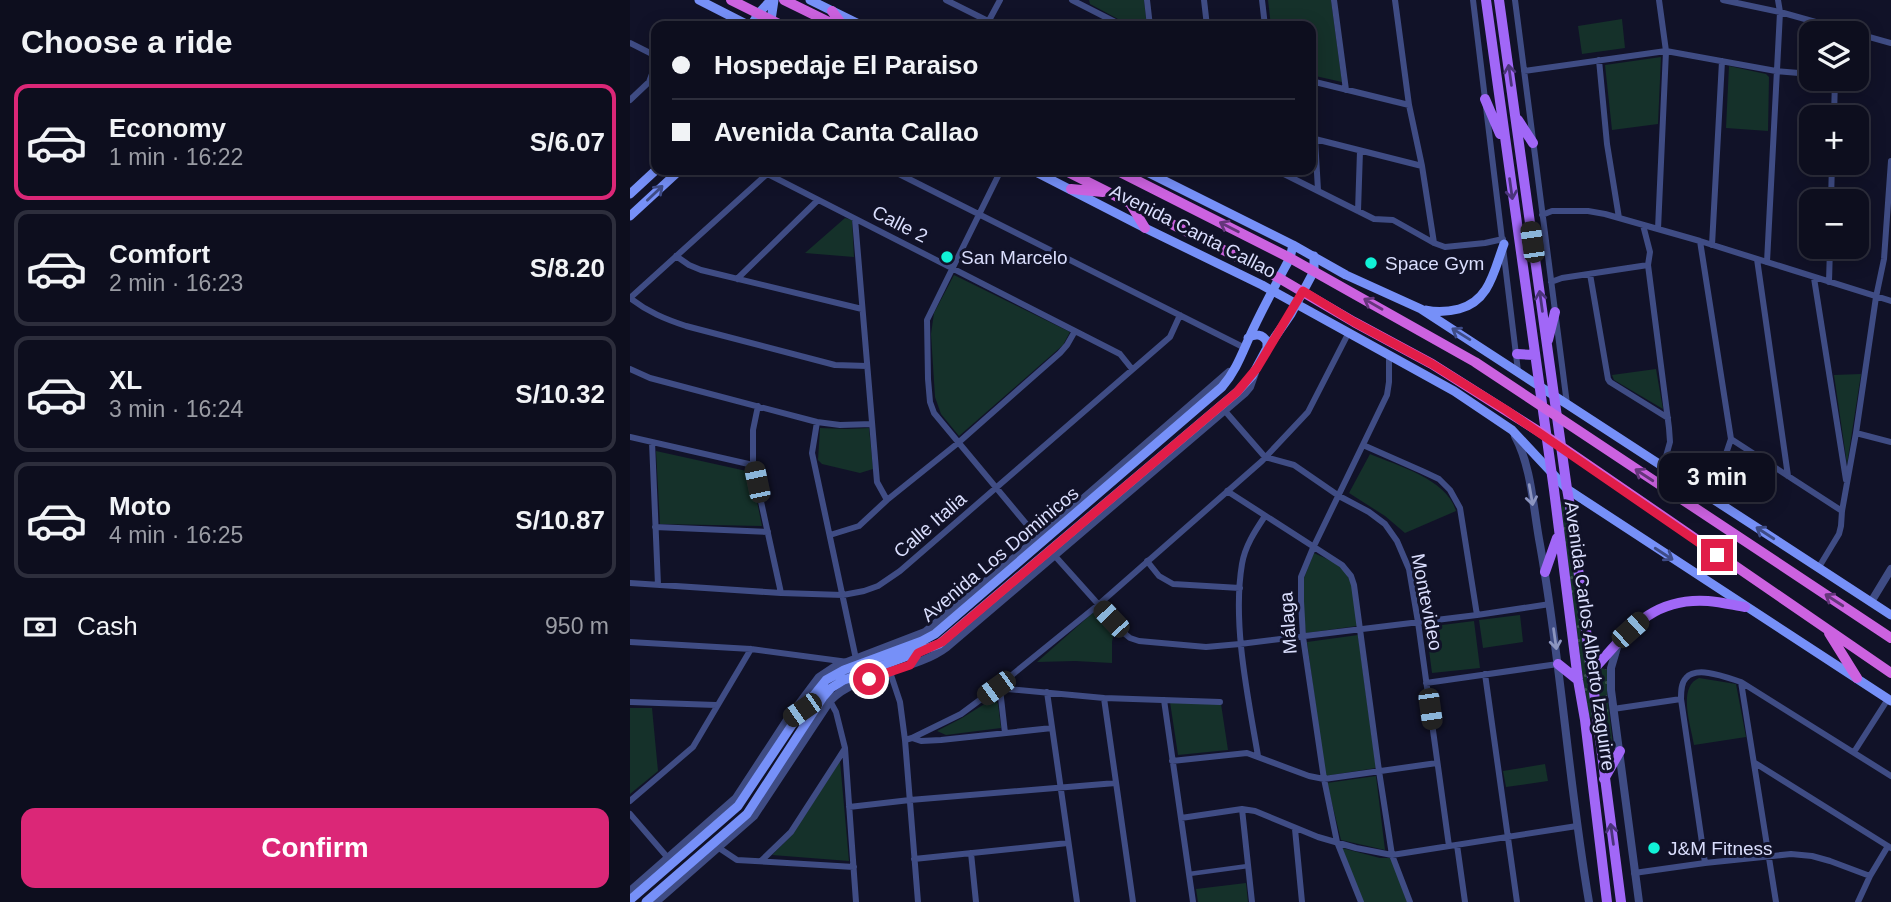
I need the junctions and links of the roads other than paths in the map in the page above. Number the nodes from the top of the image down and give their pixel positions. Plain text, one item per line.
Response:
1 (699, 0) edge
2 (731, 0) edge
3 (773, 0) edge
4 (784, 0) edge
5 (810, 0) edge
6 (946, 0) edge
7 (1000, 0) edge
8 (1072, 0) edge
9 (1147, 0) edge
10 (1205, 0) edge
11 (1262, 0) edge
12 (1334, 0) edge
13 (1395, 0) edge
14 (1473, 0) edge
15 (1486, 0) edge
16 (1499, 0) edge
17 (1515, 0) edge
18 (1659, 0) edge
19 (1723, 0) edge
20 (1778, 0) edge
21 (1086, 4) edge
22 (832, 11) junction
23 (1780, 12) junction
24 (758, 14) junction
25 (740, 21) edge
26 (753, 21) edge
27 (767, 21) edge
28 (769, 21) edge
29 (826, 21) edge
30 (840, 21) edge
31 (853, 21) edge
32 (983, 21) edge
33 (990, 21) edge
34 (1115, 21) edge
35 (1149, 21) edge
36 (1207, 21) edge
37 (1264, 21) edge
38 (630, 43) edge
39 (1891, 43) edge
40 (1666, 51) junction
41 (651, 54) edge
42 (1599, 60) junction
43 (1722, 61) junction
44 (1524, 71) junction
45 (1776, 71) junction
46 (1799, 73) edge
47 (651, 77) edge
48 (1316, 82) edge
49 (1346, 90) junction
50 (1485, 99) junction
51 (630, 100) edge
52 (1409, 105) junction
53 (1515, 114) junction
54 (1316, 140) edge
55 (1505, 143) junction
56 (1533, 143) junction
57 (1360, 151) junction
58 (1891, 161) edge
59 (1422, 166) junction
60 (1316, 170) edge
61 (651, 175) edge
62 (675, 175) edge
63 (761, 175) edge
64 (770, 175) edge
65 (901, 175) edge
66 (998, 175) edge
67 (1042, 175) edge
68 (1074, 175) edge
69 (1126, 175) edge
70 (1153, 175) edge
71 (1288, 175) edge
72 (1070, 189) junction
73 (1318, 190) junction
74 (1110, 193) junction
75 (630, 194) edge
76 (818, 200) junction
77 (1130, 203) junction
78 (1358, 211) junction
79 (978, 215) junction
80 (1542, 215) junction
81 (630, 216) edge
82 (1619, 218) junction
83 (855, 219) junction
84 (1643, 225) junction
85 (1145, 228) junction
86 (1658, 229) junction
87 (1503, 241) junction
88 (1700, 241) junction
89 (1434, 243) junction
90 (1293, 245) junction
91 (1712, 245) junction
92 (676, 256) junction
93 (1314, 257) junction
94 (1290, 258) junction
95 (1757, 259) junction
96 (1830, 259) edge
97 (1767, 262) junction
98 (1648, 265) junction
99 (951, 268) junction
100 (1314, 271) junction
101 (1590, 274) junction
102 (1279, 278) junction
103 (1814, 278) junction
104 (737, 279) junction
105 (1551, 282) junction
106 (1829, 282) junction
107 (1272, 290) junction
108 (1303, 291) junction
109 (1876, 297) junction
110 (630, 298) edge
111 (1891, 301) edge
112 (1297, 304) junction
113 (862, 309) junction
114 (1421, 309) junction
115 (1555, 312) junction
116 (1180, 315) junction
117 (1074, 331) junction
118 (1349, 332) junction
119 (1247, 343) junction
120 (1546, 344) junction
121 (1266, 350) junction
122 (1389, 354) junction
123 (1517, 354) junction
124 (1534, 355) junction
125 (1239, 363) junction
126 (867, 366) junction
127 (1257, 368) junction
128 (630, 369) edge
129 (1132, 369) junction
130 (1518, 371) junction
131 (1538, 384) junction
132 (1553, 395) junction
133 (1567, 404) junction
134 (758, 406) junction
135 (1541, 406) junction
136 (1225, 411) junction
137 (1556, 417) junction
138 (1668, 418) junction
139 (817, 422) junction
140 (872, 424) junction
141 (1512, 430) junction
142 (1856, 433) junction
143 (1546, 436) junction
144 (630, 437) edge
145 (1731, 439) junction
146 (652, 442) junction
147 (1891, 442) edge
148 (958, 443) junction
149 (1363, 445) junction
150 (1561, 448) junction
151 (1265, 457) junction
152 (753, 465) junction
153 (1663, 467) junction
154 (1551, 473) junction
155 (1788, 476) junction
156 (1847, 486) junction
157 (996, 488) junction
158 (1567, 489) junction
159 (1227, 491) junction
160 (1339, 496) junction
161 (1711, 498) junction
162 (887, 500) junction
163 (1842, 511) junction
164 (1265, 516) junction
165 (655, 527) junction
166 (768, 532) junction
167 (1558, 534) junction
168 (830, 535) junction
169 (1038, 538) junction
170 (1313, 548) junction
171 (1055, 556) junction
172 (1147, 561) junction
173 (1819, 568) junction
174 (1891, 569) edge
175 (1545, 572) junction
176 (630, 583) edge
177 (658, 585) junction
178 (1240, 588) junction
179 (781, 593) junction
180 (843, 595) junction
181 (1871, 602) junction
182 (1550, 604) junction
183 (1098, 605) junction
184 (1745, 607) junction
185 (959, 614) junction
186 (1477, 615) junction
187 (1891, 615) edge
188 (939, 620) junction
189 (1418, 622) junction
190 (1361, 630) junction
191 (1828, 631) junction
192 (1303, 637) junction
193 (1891, 638) edge
194 (630, 642) edge
195 (1618, 643) junction
196 (1240, 644) junction
197 (751, 649) junction
198 (918, 653) junction
199 (852, 660) junction
200 (1558, 664) junction
201 (910, 665) junction
202 (1592, 671) junction
203 (891, 672) junction
204 (1891, 673) edge
205 (1485, 674) junction
206 (1857, 678) junction
207 (1577, 680) junction
208 (1426, 682) junction
209 (1741, 682) junction
210 (998, 688) junction
211 (1047, 692) junction
212 (1104, 698) junction
213 (1681, 699) junction
214 (1164, 700) junction
215 (1890, 700) edge
216 (830, 701) junction
217 (630, 702) edge
218 (1220, 702) dead end
219 (716, 705) junction
220 (1614, 709) junction
221 (802, 710) junction
222 (1597, 718) junction
223 (788, 720) junction
224 (1585, 720) junction
225 (1052, 728) junction
226 (1005, 733) junction
227 (909, 739) junction
228 (845, 748) junction
229 (1620, 751) junction
230 (1854, 752) junction
231 (1258, 756) junction
232 (1172, 761) junction
233 (1437, 763) junction
234 (1755, 763) junction
235 (1379, 771) junction
236 (774, 773) junction
237 (1891, 776) edge
238 (1324, 779) junction
239 (1604, 780) junction
240 (1116, 783) junction
241 (1060, 787) junction
242 (771, 791) junction
243 (910, 800) junction
244 (630, 801) edge
245 (849, 807) junction
246 (1242, 809) junction
247 (630, 814) edge
248 (1181, 818) junction
249 (1577, 826) junction
250 (1295, 829) junction
251 (1508, 838) junction
252 (1337, 842) junction
253 (1068, 844) junction
254 (1453, 846) junction
255 (1890, 847) edge
256 (719, 848) junction
257 (971, 853) junction
258 (1392, 855) junction
259 (1769, 856) junction
260 (668, 858) junction
261 (914, 859) junction
262 (761, 861) junction
263 (1705, 863) junction
264 (1248, 866) junction
265 (853, 867) junction
266 (1634, 873) junction
267 (1189, 874) junction
268 (1870, 876) junction
269 (655, 879) junction
270 (639, 883) junction
271 (630, 891) edge
272 (630, 900) edge
273 (646, 902) edge
274 (656, 902) edge
275 (856, 902) edge
276 (918, 902) edge
277 (976, 902) edge
278 (1077, 902) edge
279 (1133, 902) edge
280 (1193, 902) edge
281 (1252, 902) edge
282 (1302, 902) edge
283 (1361, 902) edge
284 (1410, 902) edge
285 (1465, 902) edge
286 (1517, 902) edge
287 (1589, 902) edge
288 (1606, 902) edge
289 (1621, 902) edge
290 (1639, 902) edge
291 (1776, 902) edge
292 (1858, 902) edge

1 - 25 main road
2 - 24 highway
3 - 24 main road
3 - 28 main road
4 - 29 highway
5 - 22 main road
6 - 32 street
7 - 33 street
8 - 21 street
9 - 35 street
10 - 36 street
11 - 37 street
12 - 49 street
13 - 52 street
14 - 50 street
15 - 55 main road, Avenida Carlos Alberto Izaguirre
53 -> 16 main road, Avenida Carlos Alberto Izaguirre
17 - 44 street
18 - 40 street
19 - 23 street
20 - 23 street
21 - 34 street
22 - 30 highway
22 - 31 main road
23 - 39 street
23 - 45 street
24 - 26 main road
24 - 27 highway
38 - 41 street
40 - 42 street
40 - 43 street
40 - 86 street
42 - 44 street
42 - 82 street
43 - 45 street
43 - 91 street
44 - 56 street
45 - 46 street
45 - 97 street
47 - 51 street
48 - 49 street
49 - 52 street
50 - 55 main road
50 - 87 street
52 - 59 street
53 - 56 main road
120 -> 53 main road, Avenida Carlos Alberto Izaguirre
54 - 57 street
55 -> 124 main road, Avenida Carlos Alberto Izaguirre
56 - 80 street
57 - 59 street
57 - 78 street
58 - 109 street
59 - 89 street
60 - 73 street
61 - 75 main road
81 -> 62 main road
63 - 92 street
64 - 76 street, Calle 2
65 - 79 street
66 - 79 street
67 - 72 main road, Avenida Canta Callao
68 - 74 highway, Avenida Canta Callao
94 -> 69 highway, Avenida Canta Callao
70 - 90 main road, Avenida Canta Callao
71 - 73 street
72 - 74 highway
72 - 85 main road, Avenida Canta Callao
73 - 78 street
74 - 77 highway, Avenida Canta Callao
76 - 83 street, Calle 2
76 - 104 street
77 - 85 highway
77 - 102 highway, Avenida Canta Callao
78 - 89 street
79 - 99 street
79 - 116 street
80 - 82 street
80 - 105 street
82 - 84 street
83 - 99 street, Calle 2
83 - 113 street
84 - 86 street
84 - 98 street
85 - 107 main road, Avenida Canta Callao
86 - 88 street
87 - 89 street
87 - 114 main road
87 - 123 street
88 - 91 street
88 - 145 street
90 - 93 main road, Avenida Canta Callao
90 - 94 main road, Avenida Los Dominicos
91 - 95 street
92 - 104 street
92 - 110 street
93 - 100 main road, Avenida Los Dominicos
93 - 114 main road, Avenida Canta Callao
94 - 100 highway, Avenida Canta Callao
94 - 102 main road, Avenida Los Dominicos
95 - 97 street
95 - 155 street
96 - 106 street
97 - 103 street
98 - 101 street
98 - 138 street
99 - 117 street, Calle 2
99 - 148 street
100 - 108 main road, Avenida Los Dominicos
135 -> 100 highway, Avenida Canta Callao
101 - 105 street
101 - 138 street
102 - 107 main road, Avenida Los Dominicos
102 - 108 highway, Avenida Canta Callao
103 - 106 street
103 - 156 street
104 - 113 street
105 - 115 street
106 - 109 street
107 - 112 main road, Avenida Canta Callao
107 - 119 main road, Avenida Los Dominicos
108 - 112 main road, Avenida Los Dominicos
108 - 143 highway, Avenida Canta Callao
109 - 111 street
109 - 142 street
110 - 126 street
112 - 118 main road, Avenida Canta Callao
112 - 121 main road, Avenida Los Dominicos
113 - 126 street
130 -> 114 main road, Avenida Canta Callao
115 - 120 main road
115 - 133 street
116 - 119 street
116 - 129 street, Calle Italia
117 - 129 street, Calle 2
117 - 148 street
118 - 122 main road, Avenida Canta Callao
118 - 151 street
119 - 121 main road
119 - 125 main road, Avenida Los Dominicos
120 - 132 main road, Avenida Carlos Alberto Izaguirre
121 - 127 main road, Avenida Los Dominicos
122 - 141 main road, Avenida Canta Callao
122 - 149 street, Málaga
123 - 124 main road
123 - 130 street
124 - 131 main road, Avenida Carlos Alberto Izaguirre
125 - 169 street, Avenida Los Dominicos
125 - 185 main road, Avenida Los Dominicos
126 - 140 street
127 - 136 street, Avenida Los Dominicos
127 - 198 main road, Avenida Los Dominicos
128 - 134 street
129 - 157 street, Calle Italia
130 - 131 main road, Avenida Canta Callao
131 - 132 main road, Avenida Canta Callao
131 - 135 main road, Avenida Carlos Alberto Izaguirre
132 - 133 main road, Avenida Canta Callao
132 - 137 main road, Avenida Carlos Alberto Izaguirre
133 - 153 main road, Avenida Canta Callao
134 - 139 street
134 - 152 street
135 - 137 highway, Avenida Canta Callao
135 - 143 main road, Avenida Carlos Alberto Izaguirre
136 - 151 street
136 - 171 street, Avenida Los Dominicos
137 - 150 main road, Avenida Carlos Alberto Izaguirre
193 -> 137 highway, Avenida Canta Callao
138 - 153 street
139 - 140 street
139 - 168 street
140 - 162 street
141 - 154 main road, Avenida Canta Callao
141 -> 175 street, Avenida Carlos Alberto Izaguirre
142 - 147 street
142 - 156 street
143 - 150 highway, Avenida Canta Callao
143 - 154 main road, Avenida Carlos Alberto Izaguirre
144 - 146 street
145 - 155 street
145 - 161 street
146 - 152 street
146 - 165 street
148 - 157 street
148 - 162 street
149 - 160 street, Málaga
149 - 186 street
150 - 158 main road, Avenida Carlos Alberto Izaguirre
150 - 191 highway, Avenida Canta Callao
151 - 159 street
151 - 160 street, Montevideo
152 - 166 street
153 - 161 main road, Avenida Canta Callao
154 - 158 main road, Avenida Canta Callao
154 - 167 main road, Avenida Carlos Alberto Izaguirre
155 - 163 street
156 - 163 street
157 - 169 street
157 - 180 street, Calle Italia
158 -> 184 main road, Avenida Canta Callao
158 - 202 main road, Avenida Carlos Alberto Izaguirre
159 - 164 street
159 - 172 street
160 - 170 street, Málaga
160 - 189 street, Montevideo
173 -> 161 main road, Avenida Canta Callao
162 - 168 street
163 - 173 street
164 - 170 street
164 - 178 street
165 - 166 street
165 - 177 street
166 - 179 street
167 - 175 main road
167 - 207 main road, Avenida Carlos Alberto Izaguirre
168 - 180 street
169 - 188 street, Avenida Los Dominicos
170 - 190 street
170 - 192 street, Málaga
171 - 183 street
171 - 201 street, Avenida Los Dominicos
172 - 178 street
172 - 183 street
173 - 181 main road, Avenida Canta Callao
174 - 181 street
175 - 182 street, Avenida Carlos Alberto Izaguirre
176 - 177 street, Calle Italia
177 - 179 street, Calle Italia
178 - 196 street
179 - 180 street, Calle Italia
180 - 199 street
181 - 187 main road, Avenida Canta Callao
182 - 186 street
182 -> 200 street, Avenida Carlos Alberto Izaguirre
183 - 196 street
183 - 210 street
184 - 195 main road
184 - 206 main road, Avenida Canta Callao
185 - 188 main road
185 - 221 main road, Avenida Los Dominicos
186 - 189 street
188 - 199 street, Avenida Los Dominicos
189 - 190 street
189 - 208 street, Montevideo
190 - 192 street
190 - 235 street
191 - 204 highway, Avenida Canta Callao
191 - 206 highway
192 - 196 street
192 - 238 street, Málaga
194 - 197 street
195 - 202 main road
195 - 220 street, Avenida Carlos Alberto Izaguirre
196 - 231 street
197 - 199 street
197 - 219 street
198 - 201 main road
198 - 236 main road, Avenida Los Dominicos
199 - 223 street, Avenida Los Dominicos
200 - 205 street
200 - 207 main road
200 - 249 street, Avenida Carlos Alberto Izaguirre
201 - 203 street, Avenida Los Dominicos
202 - 222 main road, Avenida Carlos Alberto Izaguirre
203 - 216 street, Avenida Los Dominicos
203 - 227 street
205 - 208 street
205 - 251 street
206 - 215 main road, Avenida Canta Callao
207 - 224 main road, Avenida Carlos Alberto Izaguirre
208 - 233 street, Montevideo
209 - 213 street
209 - 230 street
209 - 234 street
210 - 211 street
210 - 226 street
210 - 227 street
211 - 212 street
211 - 225 street
212 - 214 street
212 - 240 street
213 - 220 street
213 - 263 street
214 - 218 street
214 - 232 street
215 - 230 street
216 - 228 street
216 - 242 street, Avenida Los Dominicos
217 - 219 street
219 - 244 street
220 - 229 street, Avenida Carlos Alberto Izaguirre
221 - 223 main road
221 - 269 main road, Avenida Los Dominicos
222 - 224 main road
222 - 239 main road, Avenida Carlos Alberto Izaguirre
223 - 260 street, Avenida Los Dominicos
224 - 288 main road, Avenida Carlos Alberto Izaguirre
225 - 226 street
225 - 241 street
226 - 227 street
227 - 243 street
228 - 245 street
228 - 262 street
229 - 239 main road
229 - 266 street, Avenida Carlos Alberto Izaguirre
230 - 237 street
231 - 232 street
231 - 238 street
232 - 248 street
233 - 235 street
233 - 254 street, Montevideo
234 - 255 street
234 - 259 street
235 - 238 street
235 - 258 street
236 - 242 main road
236 - 273 main road, Avenida Los Dominicos
238 - 252 street, Málaga
289 -> 239 main road, Avenida Carlos Alberto Izaguirre
240 - 241 street
240 - 279 street
241 - 243 street
241 - 253 street
242 - 256 street, Avenida Los Dominicos
243 - 245 street
243 - 261 street
245 - 265 street
246 - 248 street
246 - 250 street
246 - 264 street
247 - 260 street
248 - 267 street
249 - 251 street
249 - 287 street, Avenida Carlos Alberto Izaguirre
250 - 252 street
250 - 282 street
251 - 254 street
251 - 286 street
252 - 258 street
252 - 283 street, Málaga
253 - 257 street
253 - 278 street
254 - 258 street
254 - 285 street, Montevideo
255 - 268 street
256 - 262 street
256 - 274 street, Avenida Los Dominicos
257 - 261 street
257 - 277 street
258 - 284 street
259 - 263 street
259 - 268 street
259 - 291 street
260 - 270 street, Avenida Los Dominicos
261 - 276 street
262 - 265 street
263 - 266 street
264 - 267 street
264 - 281 street
265 - 275 street
266 - 290 street, Avenida Carlos Alberto Izaguirre
267 - 280 street
268 - 292 street
269 - 270 main road
269 - 272 main road, Avenida Los Dominicos
270 - 271 street, Avenida Los Dominicos

